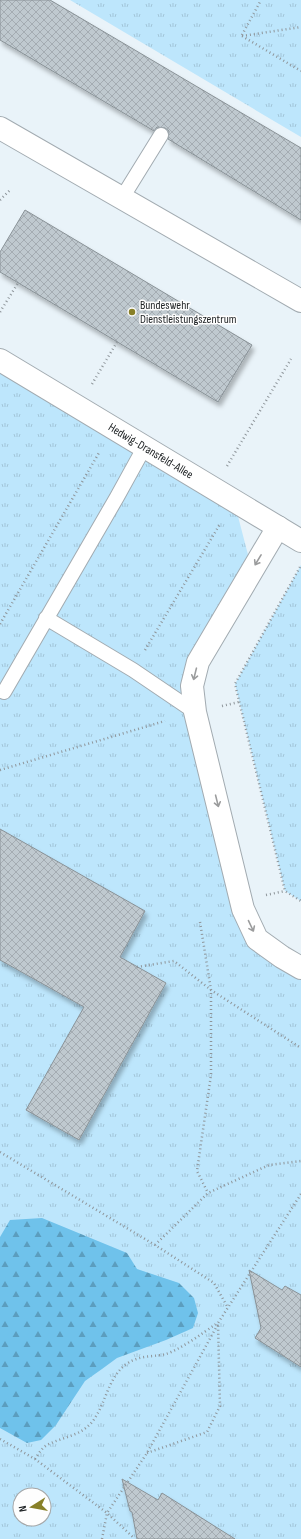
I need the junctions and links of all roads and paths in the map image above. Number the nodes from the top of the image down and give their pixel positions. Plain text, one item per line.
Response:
1 (261, 0) edge
2 (301, 27) edge
3 (242, 36) junction
4 (301, 71) edge
5 (0, 128) edge
6 (161, 135) dead end
7 (10, 190) dead end
8 (122, 198) junction
9 (0, 200) edge
10 (18, 283) dead end
11 (301, 301) edge
12 (0, 312) edge
13 (117, 342) dead end
14 (291, 359) dead end
15 (0, 360) edge
16 (90, 386) dead end
17 (113, 428) junction
18 (144, 448) junction
19 (226, 468) dead end
20 (234, 501) junction
21 (278, 527) junction
22 (301, 541) edge
23 (301, 565) edge
24 (46, 618) junction
25 (0, 624) edge
26 (133, 670) junction
27 (4, 692) dead end
28 (239, 702) junction
29 (195, 712) junction
30 (0, 770) edge
31 (301, 901) edge
32 (200, 922) dead end
33 (137, 967) dead end
34 (301, 968) edge
35 (211, 990) junction
36 (301, 1048) edge
37 (0, 1152) edge
38 (301, 1161) edge
39 (208, 1193) junction
40 (301, 1194) edge
41 (155, 1245) junction
42 (228, 1308) junction
43 (218, 1323) junction
44 (0, 1439) edge
45 (147, 1453) junction
46 (35, 1459) junction
47 (107, 1513) junction
48 (134, 1538) dead end
49 (102, 1539) edge

1 - 3 path
2 - 3 path
3 - 4 path
5 - 8 street
6 - 8 lane
7 - 9 path
8 - 11 street
10 - 12 path
13 - 16 path
14 - 19 path
15 - 17 street, Hedwig-Dransfeld-Allee
17 - 18 street, Hedwig-Dransfeld-Allee
17 - 25 path
18 - 20 street, Hedwig-Dransfeld-Allee
18 - 24 lane
20 - 21 street, Hedwig-Dransfeld-Allee
20 - 26 path
21 - 22 street, Hedwig-Dransfeld-Allee
21 -> 29 street
23 - 28 path
24 - 26 lane
24 - 27 lane
26 - 29 lane
28 - 29 path
28 - 31 path
29 - 30 path
29 -> 34 street
32 - 35 path
33 - 35 path
35 - 36 path
35 - 39 path
37 - 41 path
38 - 39 path
39 - 41 path
40 - 42 path
41 - 42 path
42 - 43 path
43 - 45 path
43 - 45 path
43 - 46 path
44 - 46 path
45 - 47 path
46 - 47 path
47 - 48 path
47 - 49 path

